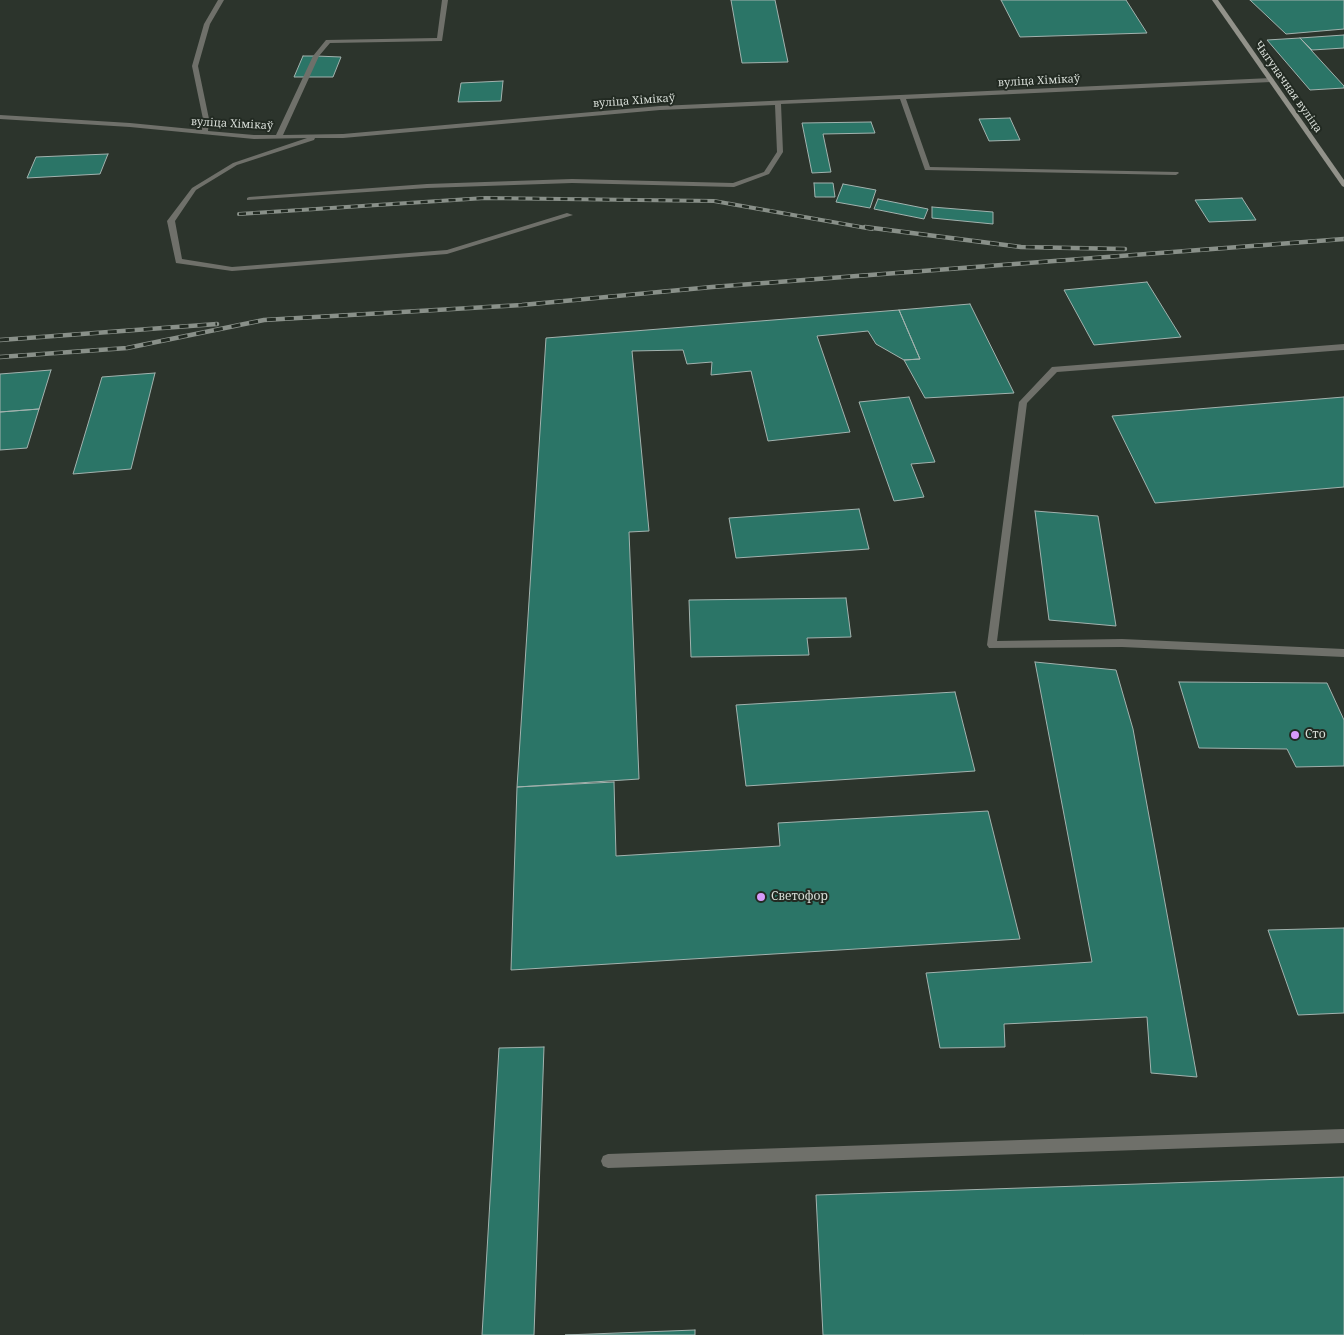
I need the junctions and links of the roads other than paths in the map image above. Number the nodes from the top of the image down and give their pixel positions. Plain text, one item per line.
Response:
1 (221, 0) edge
2 (445, 0) edge
3 (1215, 0) edge
4 (1271, 80) junction
5 (902, 97) junction
6 (778, 103) junction
7 (0, 117) edge
8 (205, 133) junction
9 (279, 136) junction
10 (322, 136) junction
11 (1176, 173) dead end
12 (1344, 185) edge
13 (249, 200) dead end
14 (569, 215) dead end
15 (1344, 347) edge
16 (1344, 653) edge
17 (1344, 1136) edge
18 (608, 1161) dead end

1 - 8 lane
2 - 9 lane
3 - 4 street, Чыгуначная вуліца
4 - 5 lane, вуліца Хімікаў
4 - 12 street, Чыгуначная вуліца
5 - 6 lane, вуліца Хімікаў
5 - 11 lane
6 - 10 lane, вуліца Хімікаў
6 - 13 lane
7 - 8 lane, вуліца Хімікаў
8 - 9 lane, вуліца Хімікаў
9 - 10 lane, вуліца Хімікаў
10 - 14 lane
15 - 16 lane
17 - 18 lane

